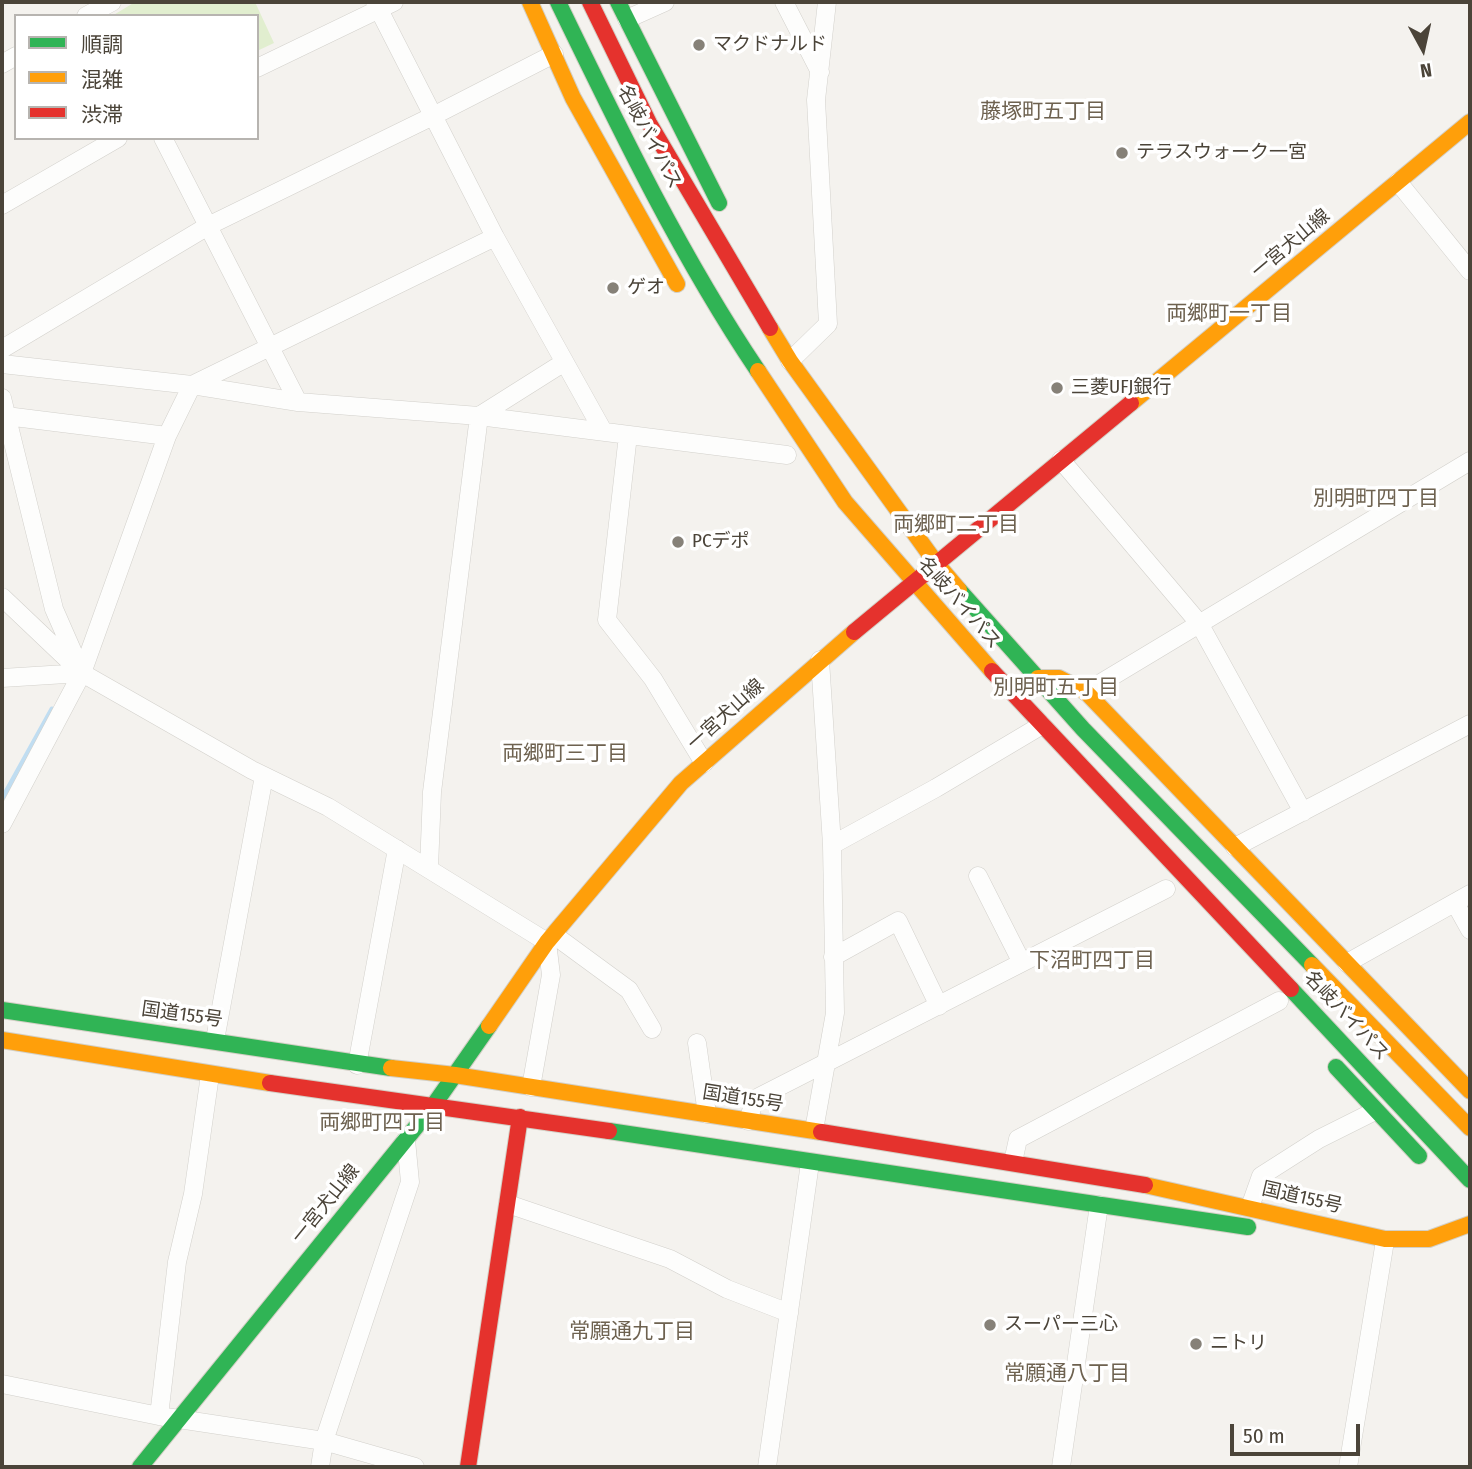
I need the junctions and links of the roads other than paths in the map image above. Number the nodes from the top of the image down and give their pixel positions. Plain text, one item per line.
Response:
1 (112, 2) edge
2 (530, 2) edge
3 (558, 2) edge
4 (590, 2) edge
5 (618, 2) edge
6 (666, 2) edge
7 (784, 2) edge
8 (827, 2) edge
9 (383, 4) edge
10 (93, 11) edge
11 (627, 19) junction
12 (554, 54) junction
13 (259, 67) edge
14 (820, 72) junction
15 (573, 98) junction
16 (433, 116) junction
17 (615, 120) junction
18 (1470, 122) edge
19 (115, 140) edge
20 (164, 140) edge
21 (1398, 182) junction
22 (2, 205) edge
23 (208, 226) junction
24 (495, 237) junction
25 (1470, 271) edge
26 (741, 280) junction
27 (682, 293) dead end
28 (269, 345) junction
29 (2, 349) edge
30 (790, 361) junction
31 (564, 363) junction
32 (2, 364) edge
33 (192, 385) junction
34 (2, 398) edge
35 (298, 402) junction
36 (6, 416) junction
37 (479, 416) junction
38 (603, 431) junction
39 (772, 432) dead end
40 (628, 435) junction
41 (167, 436) junction
42 (787, 455) junction
43 (1061, 460) junction
44 (1470, 461) edge
45 (845, 502) junction
46 (936, 564) junction
47 (913, 583) junction
48 (2, 597) edge
49 (1199, 623) junction
50 (820, 660) junction
51 (82, 673) junction
52 (2, 678) edge
53 (1038, 678) junction
54 (1086, 692) junction
55 (1042, 724) junction
56 (1470, 724) edge
57 (1057, 741) junction
58 (704, 763) junction
59 (1059, 765) dead end
60 (264, 776) junction
61 (1303, 812) junction
62 (2, 824) edge
63 (832, 845) junction
64 (1235, 847) junction
65 (397, 849) junction
66 (429, 868) junction
67 (978, 876) dead end
68 (1166, 889) dead end
69 (1462, 898) edge
70 (1470, 930) edge
71 (551, 939) junction
72 (833, 957) junction
73 (1021, 961) junction
74 (1347, 963) junction
75 (1279, 1001) dead end
76 (939, 1006) junction
77 (2, 1010) edge
78 (652, 1029) dead end
79 (2, 1040) edge
80 (215, 1040) junction
81 (697, 1043) dead end
82 (1323, 1051) dead end
83 (828, 1061) junction
84 (1470, 1063) edge
85 (357, 1065) junction
86 (1454, 1073) junction
87 (210, 1075) junction
88 (455, 1075) junction
89 (531, 1087) junction
90 (1470, 1091) edge
91 (433, 1106) junction
92 (1375, 1111) junction
93 (707, 1114) junction
94 (520, 1116) junction
95 (748, 1121) junction
96 (1470, 1128) edge
97 (814, 1130) junction
98 (406, 1139) junction
99 (1013, 1162) junction
100 (810, 1163) junction
101 (1454, 1163) junction
102 (1470, 1180) edge
103 (508, 1204) junction
104 (1099, 1205) junction
105 (1250, 1207) junction
106 (1470, 1224) edge
107 (1470, 1236) edge
108 (1384, 1247) junction
109 (789, 1313) junction
110 (2, 1384) edge
111 (159, 1416) junction
112 (177, 1417) junction
113 (324, 1441) junction
114 (140, 1467) edge
115 (320, 1467) edge
116 (415, 1467) edge
117 (468, 1467) edge
118 (767, 1467) edge
119 (1060, 1467) edge
120 (1348, 1467) edge

1 - 10 street
2 - 12 main road
3 - 17 main road, 名岐バイパス
4 - 26 main road, 名岐バイパス
5 - 11 main road
6 - 11 street
7 - 14 street
8 - 14 street
9 - 13 street
9 - 16 street
11 - 26 main road
12 - 15 main road
12 - 16 street
14 - 30 street
15 - 17 main road
15 - 27 main road
16 - 23 street
16 - 24 street
17 - 45 main road, 名岐バイパス
18 - 21 main road, 一宮犬山線
19 - 22 street
20 - 23 street
21 - 25 street
21 - 43 main road, 一宮犬山線
23 - 28 street
23 - 29 street
24 - 28 street
24 - 31 street
26 - 30 main road, 名岐バイパス
28 - 33 street
28 - 35 street
30 - 46 main road, 名岐バイパス
31 - 37 street
31 - 38 street
32 - 33 street
33 - 35 street
33 - 41 street
34 - 36 street
35 - 37 street
36 - 41 street
36 - 51 street
37 - 38 street
37 - 66 street
38 - 40 street
39 - 42 main road
40 - 42 street
40 - 58 street
41 - 51 street
42 - 45 main road
43 - 46 main road, 一宮犬山線
43 - 49 street
44 - 49 street
45 - 47 main road, 名岐バイパス
46 - 47 main road, 一宮犬山線
46 - 53 main road, 名岐バイパス
47 - 50 main road, 一宮犬山線
47 - 55 main road, 名岐バイパス
48 - 51 street
49 - 54 street
49 - 61 street
50 - 58 main road, 一宮犬山線
50 - 63 street
51 - 52 street
51 - 60 street
51 - 62 street
53 - 54 main road
53 - 96 main road, 名岐バイパス
54 - 64 main road
55 - 57 main road, 名岐バイパス
55 - 63 street
56 - 61 street
57 - 59 main road
57 - 101 main road, 名岐バイパス
58 - 71 main road, 一宮犬山線
60 - 65 street
60 - 80 street
61 - 64 street
63 - 72 street
64 - 74 main road
65 - 66 street
65 - 85 street
66 - 71 street
67 - 73 street
68 - 73 street
69 - 70 street
69 - 74 street
71 - 78 street
71 - 88 main road, 一宮犬山線
71 - 89 street
72 - 76 street
72 - 83 street
73 - 76 street
74 - 86 main road
75 - 99 street
76 - 83 street
77 - 80 main road, 国道155号
79 - 87 main road, 国道155号
80 - 85 main road, 国道155号
81 - 93 street
82 - 92 main road
83 - 95 street
83 - 97 street
84 - 86 street
85 - 88 main road, 国道155号
86 - 90 main road
87 - 91 main road, 国道155号
87 - 111 street
88 - 89 main road, 国道155号
88 - 91 main road, 一宮犬山線
89 - 93 main road, 国道155号
91 - 94 main road, 国道155号
91 - 98 main road, 一宮犬山線
92 - 101 main road
92 - 105 street
93 - 95 main road, 国道155号
94 - 100 main road, 国道155号
94 - 103 main road
95 - 97 main road, 国道155号
97 - 99 main road, 国道155号
98 - 112 main road, 一宮犬山線
98 - 113 street
99 - 105 main road, 国道155号
100 - 104 main road, 国道155号
100 - 109 street
101 - 102 main road, 名岐バイパス
103 - 109 street
103 - 117 main road
104 - 108 main road, 国道155号
104 - 119 street
105 - 106 main road, 国道155号
107 - 108 main road, 国道155号
108 - 120 street
109 - 118 street
110 - 111 street
111 - 112 street
112 - 113 street
112 - 114 main road, 一宮犬山線
113 - 115 street
113 - 116 street

